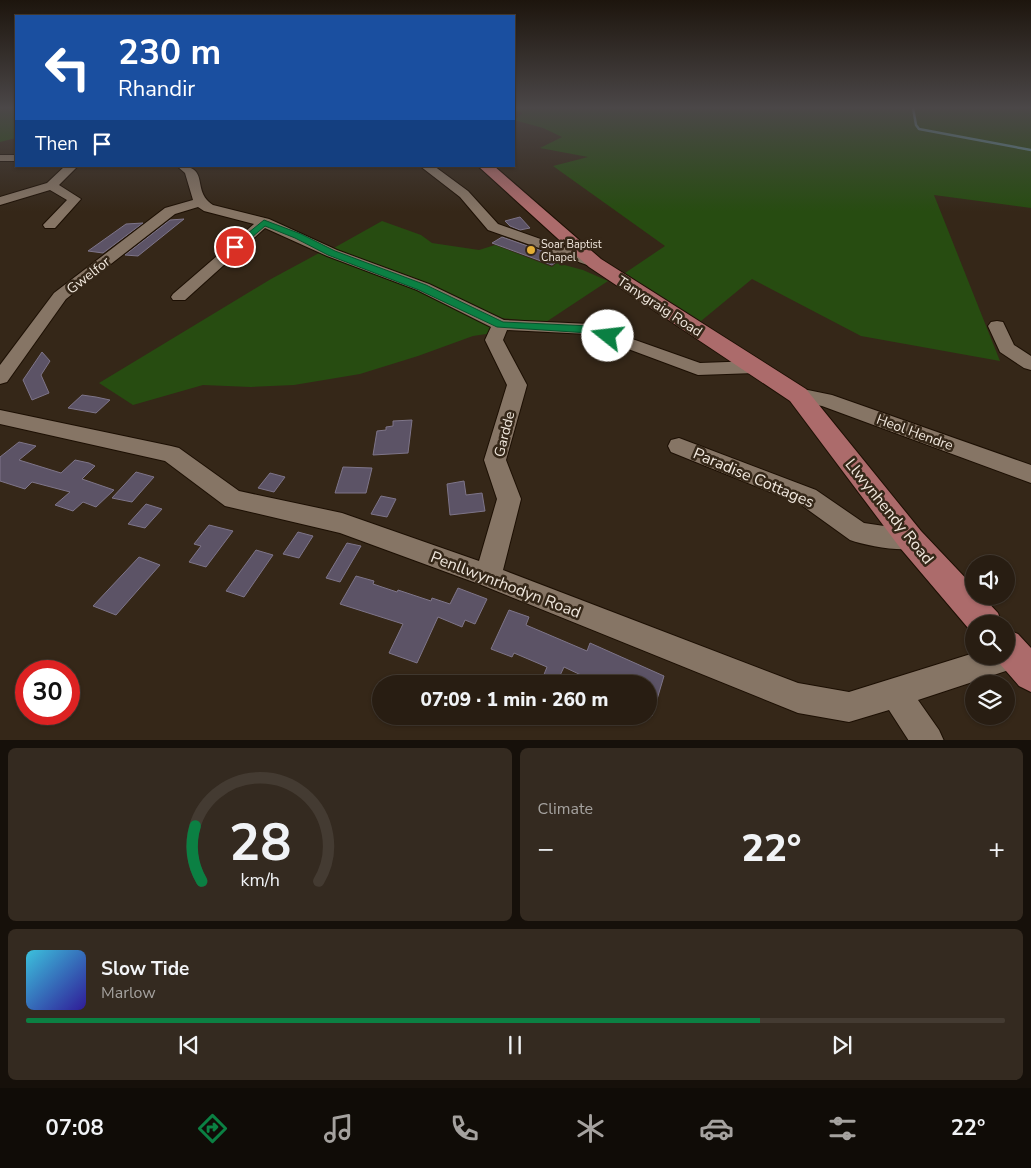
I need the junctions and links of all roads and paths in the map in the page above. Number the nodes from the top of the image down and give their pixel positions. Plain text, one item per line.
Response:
1 (0, 158) edge
2 (15, 158) edge
3 (71, 167) edge
4 (184, 167) edge
5 (427, 167) edge
6 (486, 167) edge
7 (51, 186) junction
8 (0, 201) edge
9 (200, 202) junction
10 (264, 222) junction
11 (50, 224) dead end
12 (595, 263) junction
13 (179, 297) dead end
14 (501, 325) junction
15 (997, 326) dead end
16 (1031, 364) edge
17 (755, 368) junction
18 (0, 378) edge
19 (798, 395) junction
20 (0, 417) edge
21 (679, 446) dead end
22 (1031, 474) edge
23 (911, 540) junction
24 (488, 576) junction
25 (978, 615) edge
26 (1017, 658) edge
27 (896, 694) junction
28 (928, 740) edge

1 - 2 street
3 - 7 street
4 - 9 street
5 - 12 street
6 - 12 main road, Tanygraig Road
7 - 8 street
7 - 11 street
9 - 10 street
9 - 18 street, Gwelfor
10 - 13 street
10 - 14 street
12 - 17 main road, Tanygraig Road
14 - 17 street
14 - 24 street, Gardde
15 - 16 street
17 - 19 main road, Tanygraig Road
19 - 22 street, Heol Hendre
19 - 23 main road, Llwynhendy Road
20 - 24 street, Penllwynrhodyn Road
21 - 23 street, Paradise Cottages
23 - 25 main road, Llwynhendy Road
24 - 27 street, Penllwynrhodyn Road
26 - 27 street, Penllwynrhodyn Road
27 - 28 street

